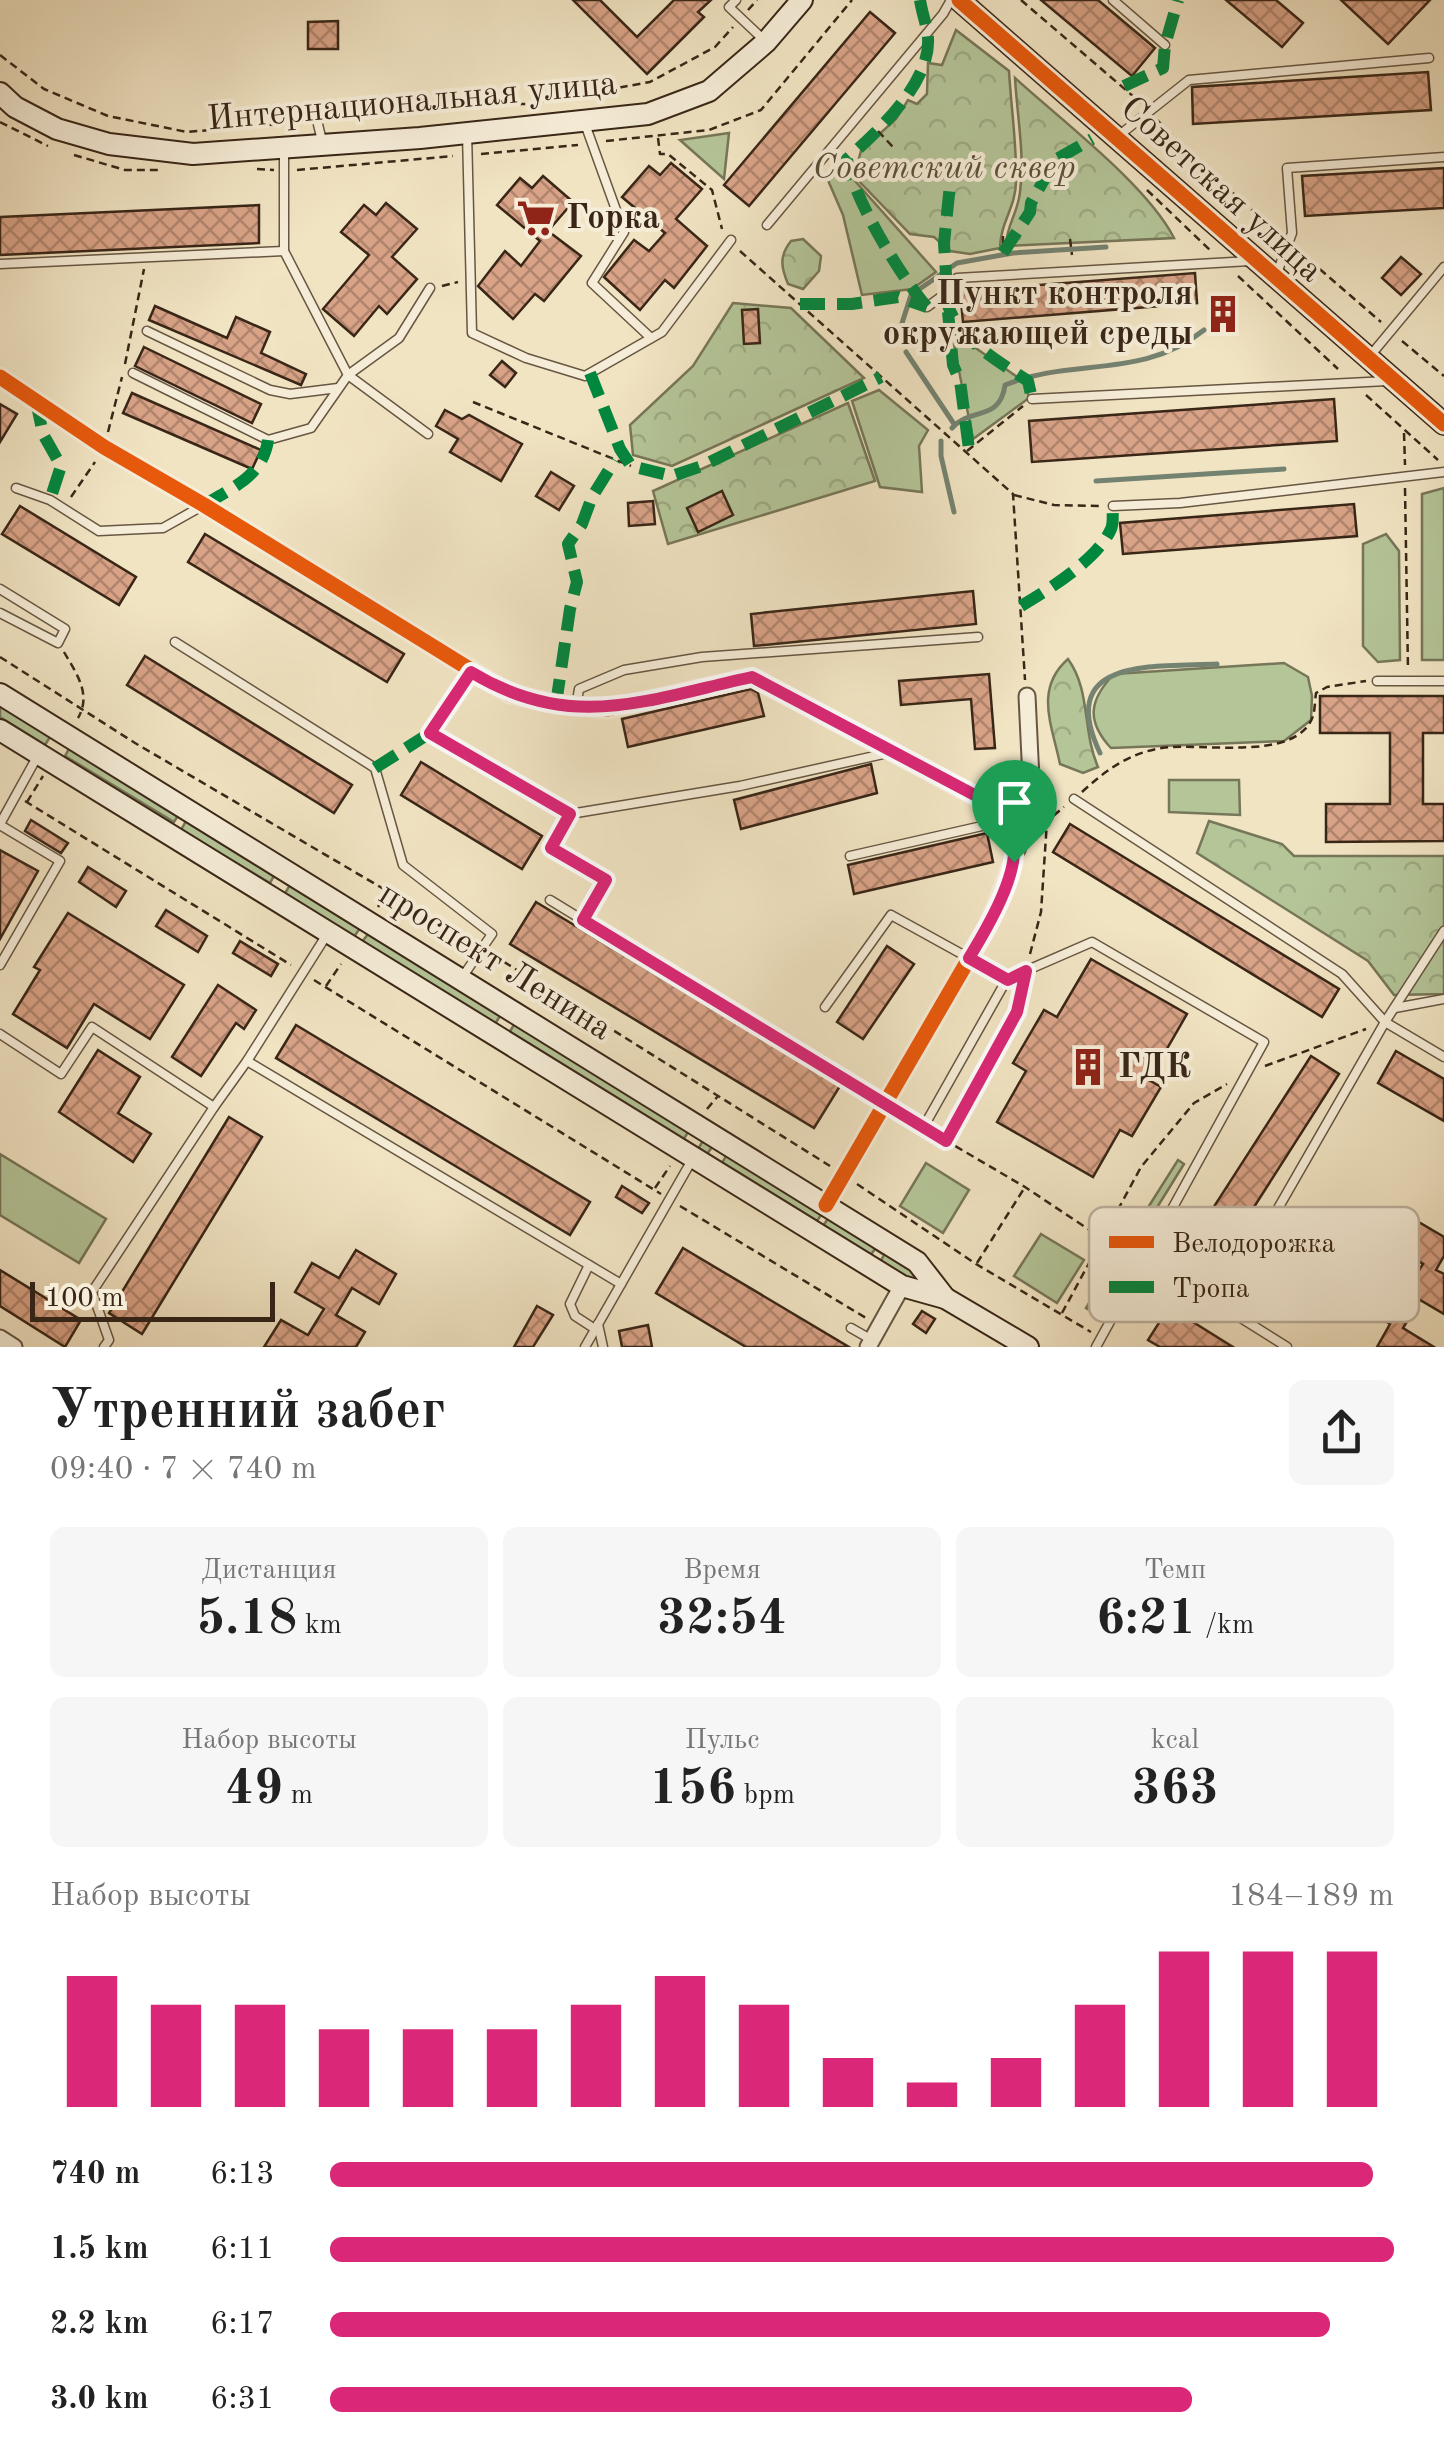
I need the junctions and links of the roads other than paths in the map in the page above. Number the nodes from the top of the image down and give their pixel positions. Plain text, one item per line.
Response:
1 (736, 0) edge
2 (802, 0) edge
3 (950, 0) edge
4 (959, 0) edge
5 (1113, 0) edge
6 (766, 42) junction
7 (1164, 45) dead end
8 (1429, 58) dead end
9 (0, 93) edge
10 (319, 114) road end
11 (584, 120) junction
12 (468, 133) junction
13 (1117, 137) junction
14 (323, 145) junction
15 (284, 148) junction
16 (1444, 156) edge
17 (767, 225) dead end
18 (731, 240) road end
19 (284, 251) junction
20 (1255, 260) junction
21 (0, 264) edge
22 (1444, 268) edge
23 (1276, 278) junction
24 (430, 288) road end
25 (927, 307) dead end
26 (147, 331) dead end
27 (651, 338) junction
28 (1368, 360) junction
29 (133, 373) dead end
30 (348, 375) junction
31 (0, 378) edge
32 (1391, 380) junction
33 (339, 387) junction
34 (1032, 399) road end
35 (1444, 424) edge
36 (428, 434) dead end
37 (1444, 472) edge
38 (16, 488) dead end
39 (204, 505) junction
40 (1113, 506) road end
41 (0, 589) edge
42 (0, 612) edge
43 (978, 638) dead end
44 (175, 642) dead end
45 (1377, 681) road end
46 (1444, 681) edge
47 (0, 694) edge
48 (1026, 696) road end
49 (576, 707) junction
50 (0, 730) edge
51 (430, 733) road end
52 (892, 752) junction
53 (39, 754) junction
54 (1074, 799) road end
55 (1004, 822) junction
56 (0, 824) edge
57 (850, 856) dead end
58 (1014, 862) junction
59 (550, 900) dead end
60 (328, 932) junction
61 (1444, 932) edge
62 (969, 958) junction
63 (0, 965) edge
64 (460, 979) junction
65 (1008, 980) junction
66 (1444, 999) edge
67 (825, 1006) dead end
68 (1395, 1008) junction
69 (1385, 1022) junction
70 (0, 1034) edge
71 (1444, 1057) edge
72 (247, 1061) junction
73 (883, 1105) junction
74 (214, 1107) junction
75 (693, 1158) junction
76 (826, 1205) junction
77 (1175, 1207) edge
78 (1279, 1207) edge
79 (590, 1265) junction
80 (621, 1284) junction
81 (902, 1286) junction
82 (945, 1298) junction
83 (1247, 1322) edge
84 (597, 1327) junction
85 (851, 1328) dead end
86 (0, 1338) edge
87 (873, 1338) edge
88 (14, 1347) edge
89 (104, 1347) edge
90 (586, 1347) edge
91 (602, 1347) edge
92 (1028, 1347) edge
93 (1287, 1347) edge

1 - 6 lane
2 - 6 main road, Интернациональная улица
3 - 17 lane
4 - 13 main road, Советская улица
5 - 7 lane
6 - 11 main road, Интернациональная улица
8 - 13 lane
9 - 15 main road, Интернациональная улица
10 - 14 lane
11 - 12 main road, Интернациональная улица
11 - 27 lane
12 - 14 main road, Интернациональная улица
12 - 27 lane
13 - 20 main road, Советская улица
14 - 15 main road, Интернациональная улица
15 - 19 lane
16 - 23 lane
18 - 27 lane
19 - 21 lane
19 - 30 lane
20 - 23 main road, Советская улица
20 - 25 lane
22 - 28 lane
23 - 28 main road, Советская улица
24 - 30 lane
26 - 33 lane
28 - 32 main road, Советская улица
29 - 33 lane
30 - 33 lane
30 - 36 lane
31 - 39 street
32 - 34 lane
32 - 35 main road, Советская улица
37 - 40 lane
38 - 39 lane
39 - 49 street
41 - 42 lane
43 - 49 lane
44 - 64 lane
45 - 46 lane
47 - 64 main road, проспект Ленина
48 - 58 street
49 - 52 street
50 - 53 main road, проспект Ленина
51 - 52 lane
52 - 55 street
53 - 56 lane
53 - 60 main road, проспект Ленина
54 - 69 lane
55 - 57 lane
55 - 58 street
56 - 63 lane
58 - 62 street
59 - 73 lane
60 - 72 lane
60 - 75 main road, проспект Ленина
61 - 68 lane
62 - 65 lane
62 - 67 lane
62 - 73 street
64 - 76 main road, проспект Ленина
65 - 73 lane
65 - 77 lane
66 - 68 lane
68 - 69 lane
69 - 71 lane
69 - 78 lane
70 - 74 lane
72 - 74 lane
72 - 79 lane
73 - 76 street
74 - 89 lane
75 - 80 lane
75 - 81 main road, проспект Ленина
76 - 82 main road, проспект Ленина
79 - 80 lane
79 - 84 lane
80 - 84 lane
81 - 82 main road, проспект Ленина
81 - 87 street
82 - 92 main road, проспект Ленина
83 - 93 lane
84 - 90 lane
84 - 91 lane
85 - 87 lane
86 - 88 street

